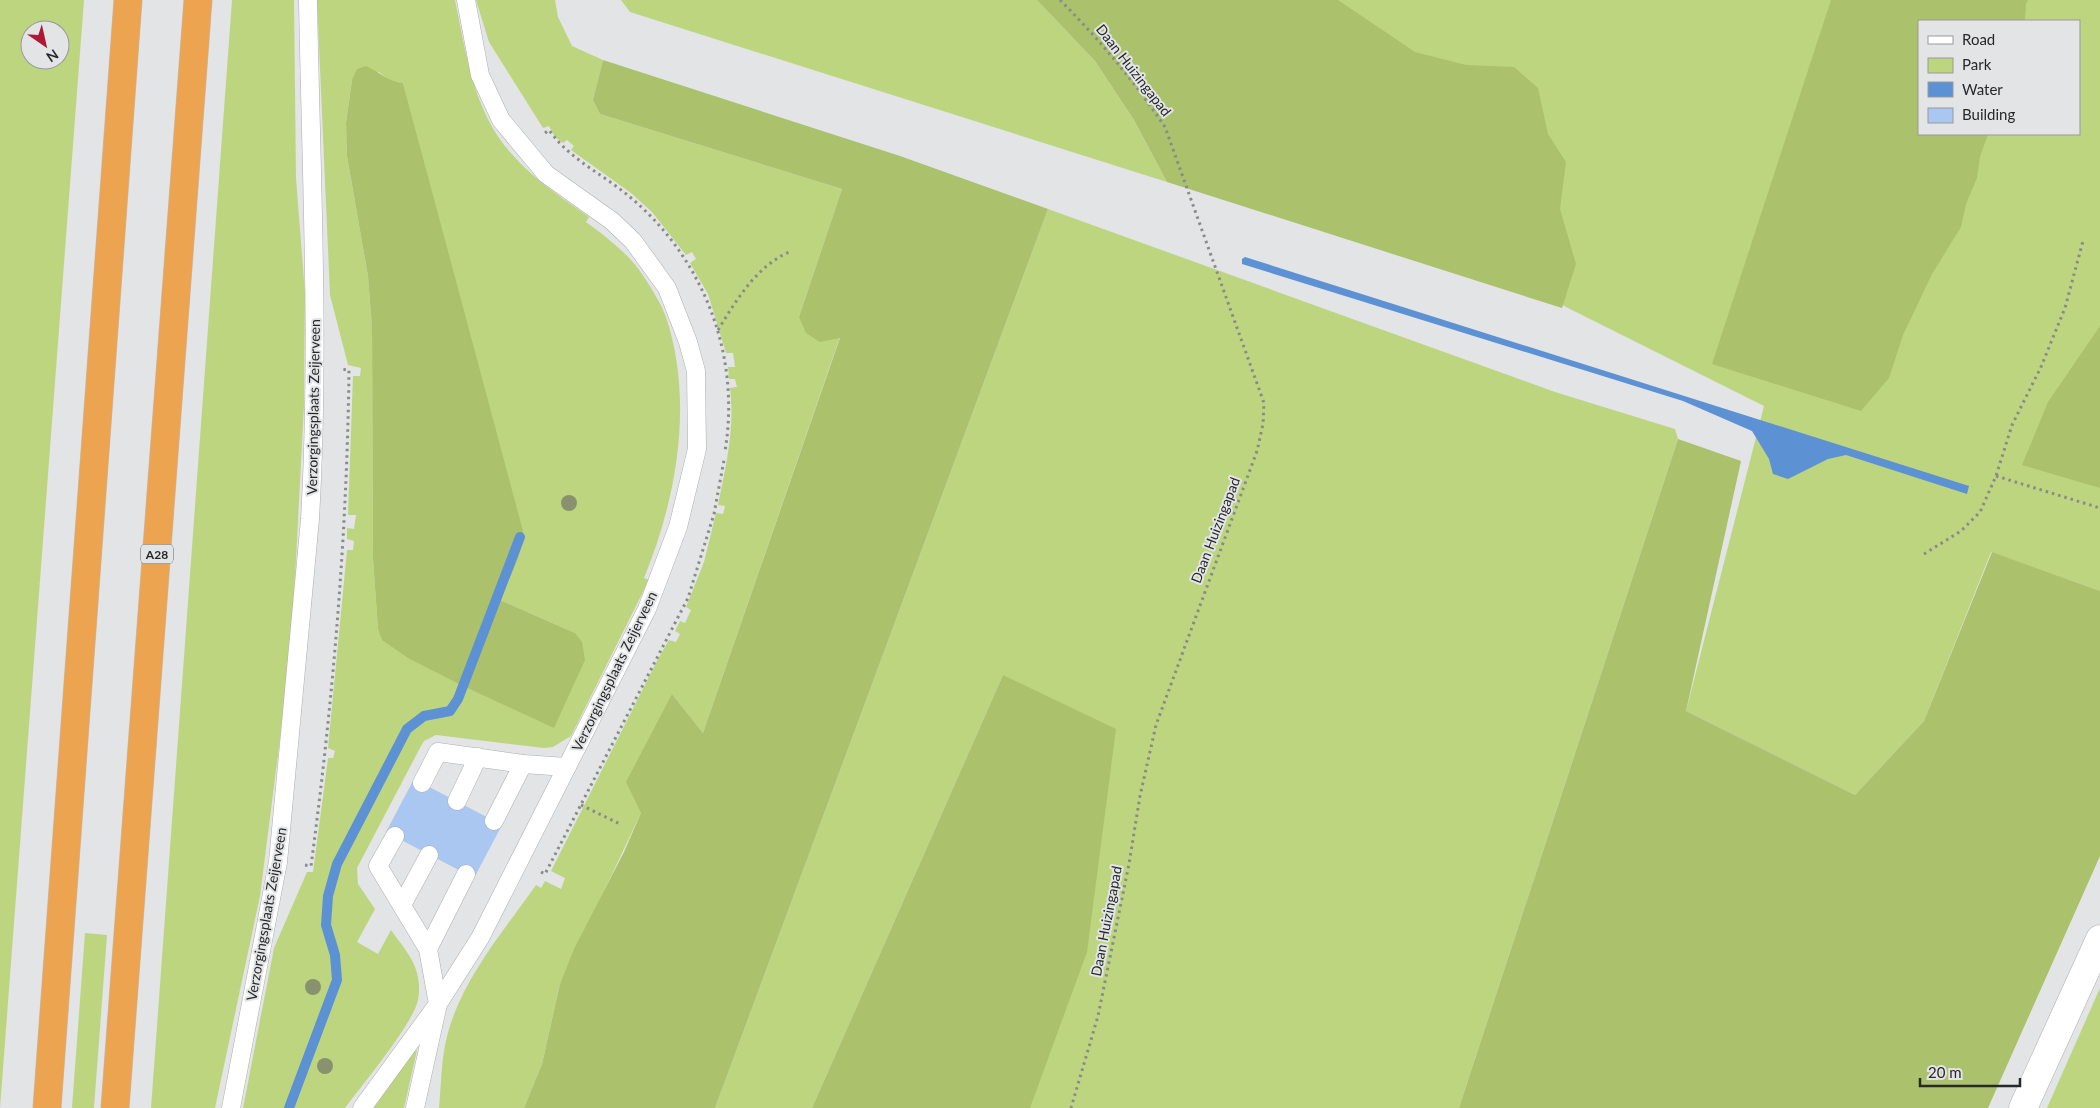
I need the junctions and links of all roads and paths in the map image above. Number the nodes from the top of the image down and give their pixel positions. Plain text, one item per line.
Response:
1 (128, 0) edge
2 (198, 0) edge
3 (308, 0) edge
4 (466, 0) edge
5 (1060, 0) edge
6 (524, 148) junction
7 (2083, 241) dead end
8 (790, 252) dead end
9 (718, 330) junction
10 (315, 368) junction
11 (1996, 476) junction
12 (2100, 508) edge
13 (1924, 554) dead end
14 (478, 757) junction
15 (524, 764) junction
16 (567, 767) junction
17 (422, 783) dead end
18 (457, 801) dead end
19 (581, 805) junction
20 (494, 821) dead end
21 (620, 824) dead end
22 (395, 836) dead end
23 (429, 855) dead end
24 (519, 860) junction
25 (278, 862) junction
26 (466, 874) dead end
27 (402, 905) junction
28 (2100, 938) edge
29 (428, 949) junction
30 (438, 1004) junction
31 (47, 1108) edge
32 (115, 1108) edge
33 (231, 1108) edge
34 (362, 1108) edge
35 (415, 1108) edge
36 (1071, 1108) edge
37 (2023, 1108) edge

1 - 31 highway
2 - 32 highway, A28
3 - 10 lane, Verzorgingsplaats Zeijerveen
4 - 6 lane, Verzorgingsplaats Zeijerveen
5 - 36 path, Daan Huizingapad
6 - 9 path
6 - 16 lane, Verzorgingsplaats Zeijerveen
7 - 11 path
8 - 9 path
9 - 19 path
10 - 25 lane, Verzorgingsplaats Zeijerveen
10 - 25 path
11 - 12 path
11 - 13 path
14 - 15 lane
14 - 17 lane
14 - 18 lane
15 - 16 lane
15 - 20 lane
16 - 24 lane, Verzorgingsplaats Zeijerveen
19 - 21 path
19 - 24 path
22 - 27 lane
23 - 27 lane
24 - 30 lane, Verzorgingsplaats Zeijerveen
25 - 33 lane, Verzorgingsplaats Zeijerveen
26 - 29 lane
27 - 29 lane
28 - 37 street
29 - 30 lane
30 - 34 lane, Verzorgingsplaats Zeijerveen
30 - 35 lane, Verzorgingsplaats Zeijerveen

